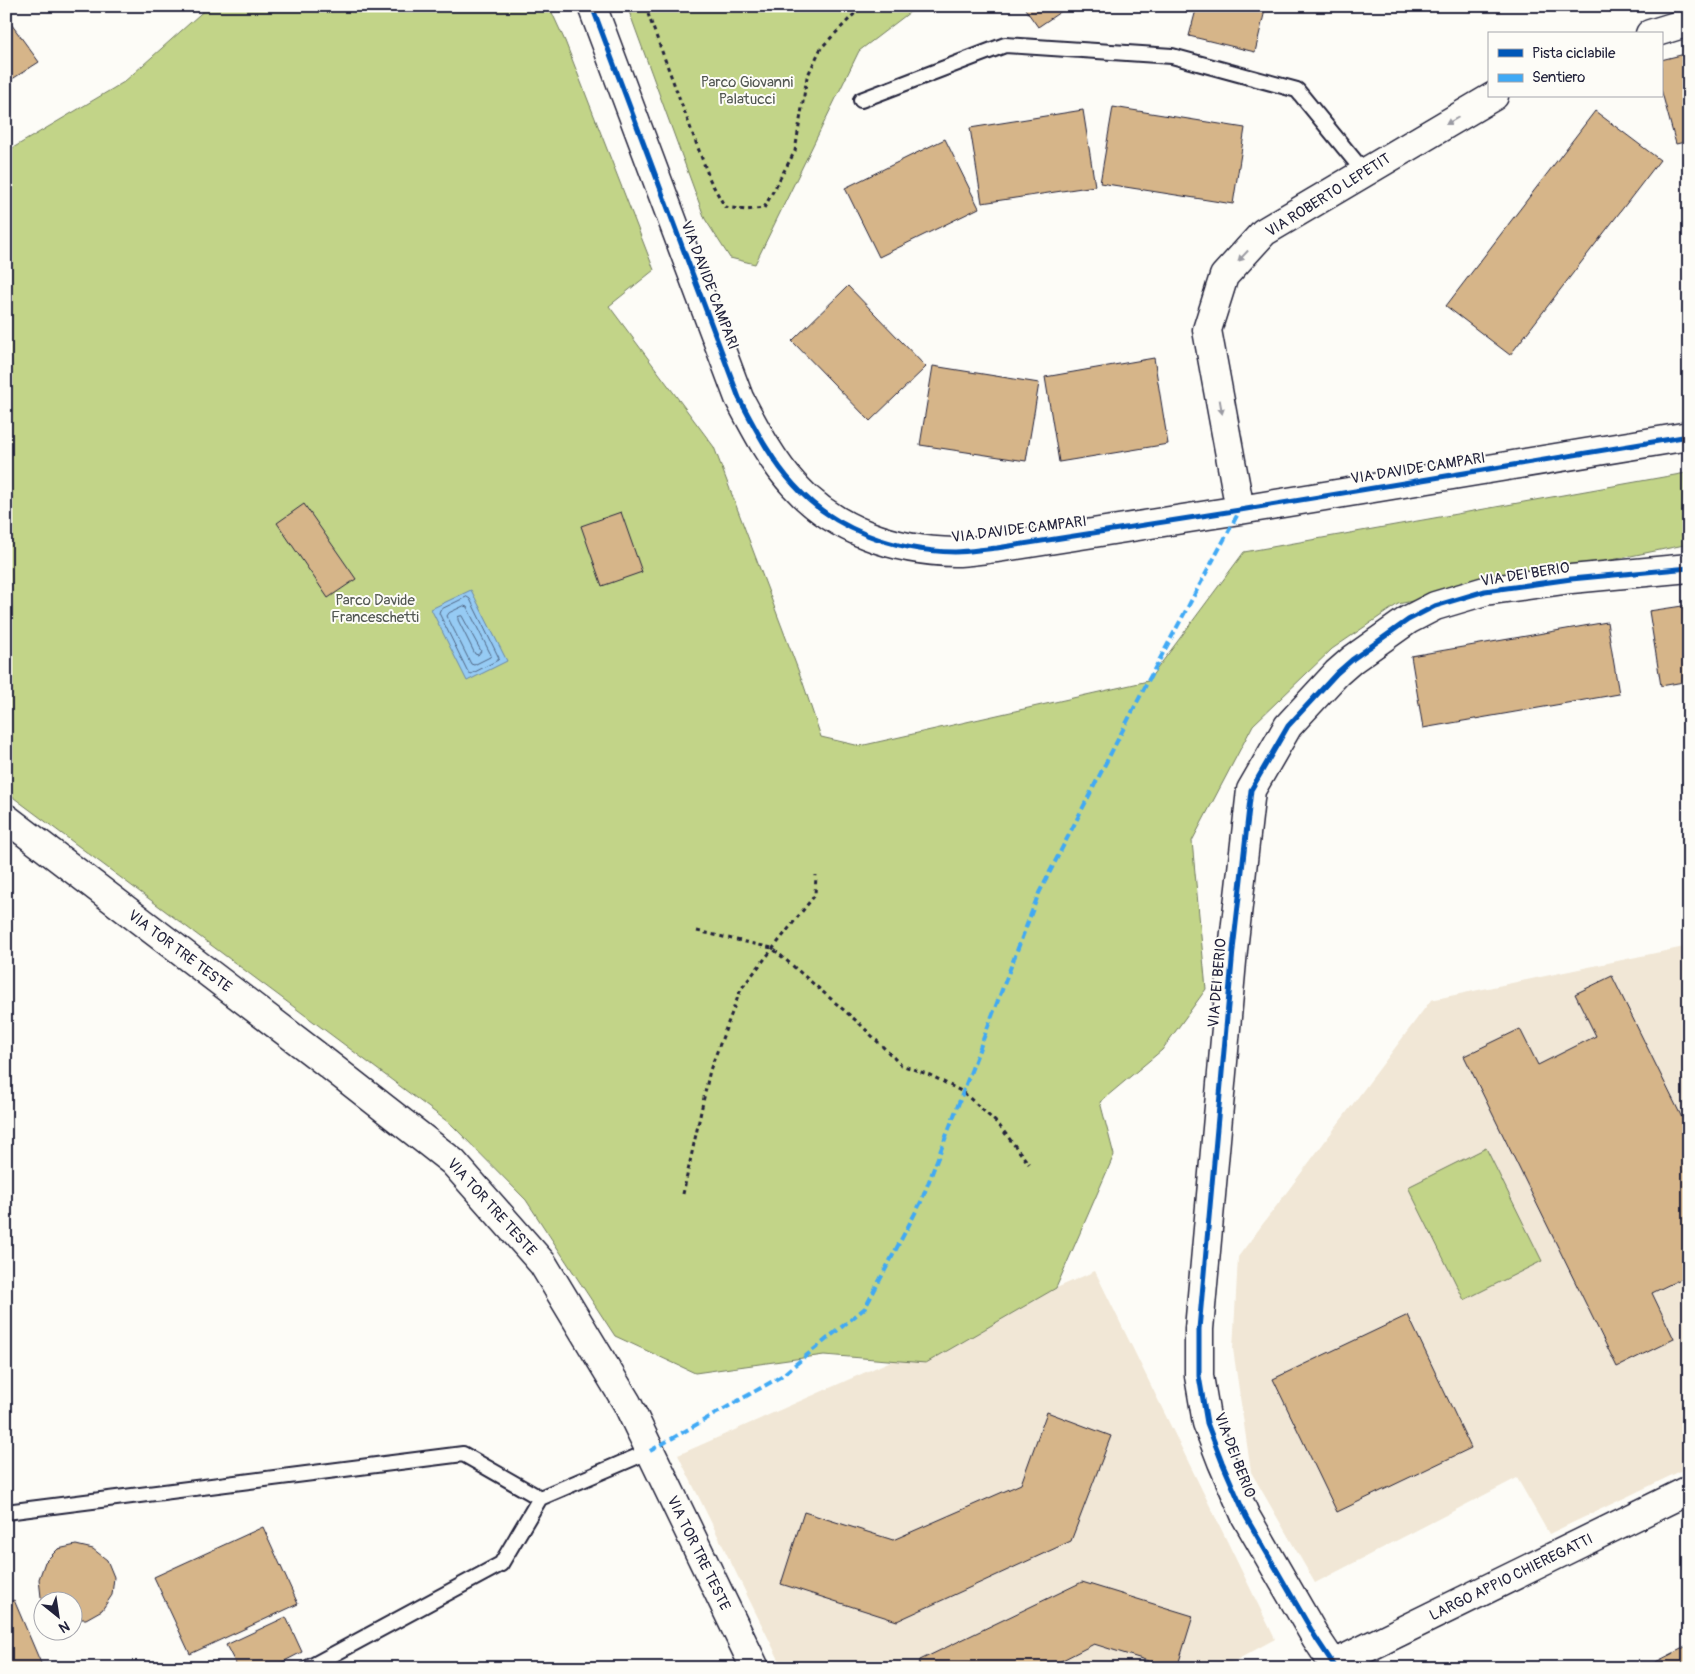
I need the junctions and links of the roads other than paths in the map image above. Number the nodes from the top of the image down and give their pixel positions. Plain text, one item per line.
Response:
1 (592, 6) edge
2 (1689, 22) edge
3 (1656, 32) edge
4 (1491, 98) edge
5 (861, 100) dead end
6 (1364, 172) junction
7 (1689, 436) edge
8 (1240, 510) junction
9 (1689, 568) edge
10 (6, 818) edge
11 (650, 1452) junction
12 (1689, 1490) edge
13 (540, 1498) junction
14 (6, 1512) edge
15 (1335, 1666) edge
16 (308, 1668) edge
17 (755, 1668) edge

1 - 8 street, VIA DAVIDE CAMPARI
2 - 3 street
4 -> 6 street, VIA ROBERTO LEPETIT
5 - 6 lane
6 -> 8 street, VIA ROBERTO LEPETIT
7 - 8 street, VIA DAVIDE CAMPARI
9 - 15 street, VIA DEI BERIO
10 - 11 street, VIA TOR TRE TESTE
11 - 13 lane
11 - 17 street, VIA TOR TRE TESTE
12 - 15 street, LARGO APPIO CHIEREGATTI
13 - 14 lane
13 - 16 lane

